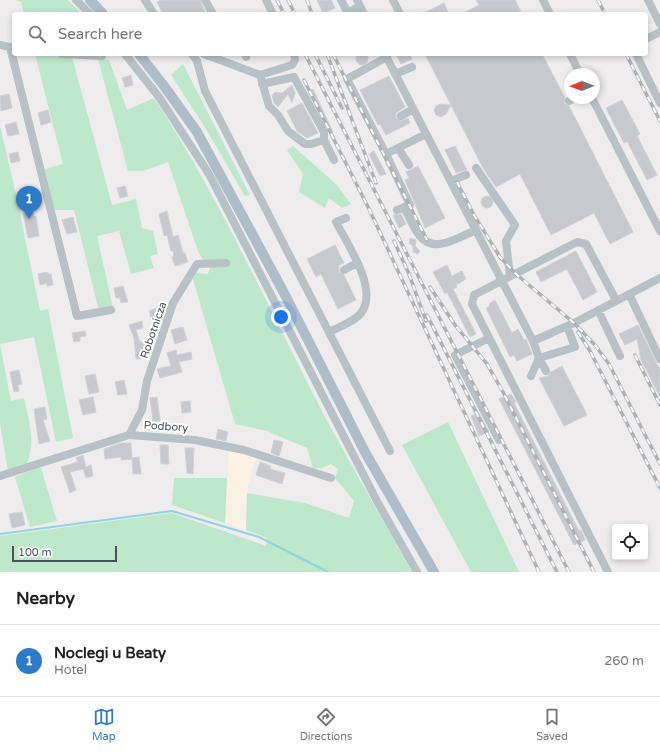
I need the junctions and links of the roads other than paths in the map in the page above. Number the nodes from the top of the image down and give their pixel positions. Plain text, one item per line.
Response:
1 (76, 0) edge
2 (90, 0) edge
3 (144, 0) edge
4 (205, 0) edge
5 (266, 0) edge
6 (393, 0) edge
7 (542, 0) edge
8 (648, 0) edge
9 (339, 1) edge
10 (358, 3) edge
11 (88, 12) edge
12 (101, 12) edge
13 (153, 12) edge
14 (211, 12) edge
15 (272, 12) edge
16 (345, 12) edge
17 (347, 12) edge
18 (363, 12) edge
19 (399, 12) edge
20 (549, 12) edge
21 (660, 24) edge
22 (660, 32) edge
23 (648, 38) edge
24 (0, 45) edge
25 (12, 48) edge
26 (14, 56) edge
27 (127, 56) edge
28 (140, 56) edge
29 (194, 56) edge
30 (209, 56) edge
31 (294, 56) edge
32 (386, 56) edge
33 (571, 56) edge
34 (637, 56) edge
35 (412, 67) dead end
36 (577, 68) edge
37 (395, 74) junction
38 (260, 75) junction
39 (262, 84) junction
40 (660, 103) edge
41 (595, 104) edge
42 (413, 109) junction
43 (402, 116) dead end
44 (426, 134) junction
45 (324, 140) junction
46 (398, 148) junction
47 (386, 154) junction
48 (334, 160) dead end
49 (409, 165) dead end
50 (476, 168) dead end
51 (466, 175) dead end
52 (451, 181) junction
53 (346, 218) dead end
54 (660, 229) edge
55 (476, 230) junction
56 (226, 263) dead end
57 (357, 263) junction
58 (344, 270) dead end
59 (510, 276) junction
60 (660, 278) edge
61 (502, 280) junction
62 (628, 294) junction
63 (616, 300) junction
64 (111, 310) dead end
65 (598, 310) junction
66 (567, 326) junction
67 (329, 332) junction
68 (489, 338) junction
69 (534, 341) junction
70 (620, 356) dead end
71 (539, 358) junction
72 (660, 359) edge
73 (546, 371) dead end
74 (531, 376) dead end
75 (129, 435) junction
76 (499, 440) dead end
77 (390, 451) dead end
78 (0, 476) edge
79 (331, 478) dead end
80 (417, 572) edge
81 (434, 572) edge
82 (608, 572) edge

1 - 11 street
2 - 12 main road
3 - 13 street
4 - 14 street
5 - 15 street
6 - 19 street
7 - 20 street
8 - 21 street
9 - 16 street
10 - 17 street
10 - 18 street
22 - 23 street
24 - 25 street
26 - 64 street
27 - 80 street
28 - 81 main road
29 - 67 street
30 - 38 street
31 - 38 street
32 - 37 street
32 - 47 street
33 - 36 street
34 - 40 street
35 - 37 street
37 - 42 street
38 - 39 street
39 - 45 street
39 - 45 street
41 - 54 street
42 - 43 street
42 - 44 street
44 - 46 street
44 - 52 street
45 - 48 street
46 - 47 street
46 - 49 street
47 - 55 street
50 - 59 street
51 - 52 street
52 - 55 street
53 - 57 street
55 - 61 street
56 - 75 street, Robotnicza
57 - 58 street
57 - 67 street
59 - 61 street
59 - 63 street
60 - 62 street
61 - 68 street
61 - 69 street
62 - 63 street
62 - 72 street
63 - 65 street
65 - 66 street
65 - 70 street
66 - 69 street
66 - 71 street
67 - 77 street
68 - 76 street
68 - 82 street
69 - 71 street
71 - 73 street
71 - 74 street
75 - 78 street, Podbory
75 - 79 street, Podbory

